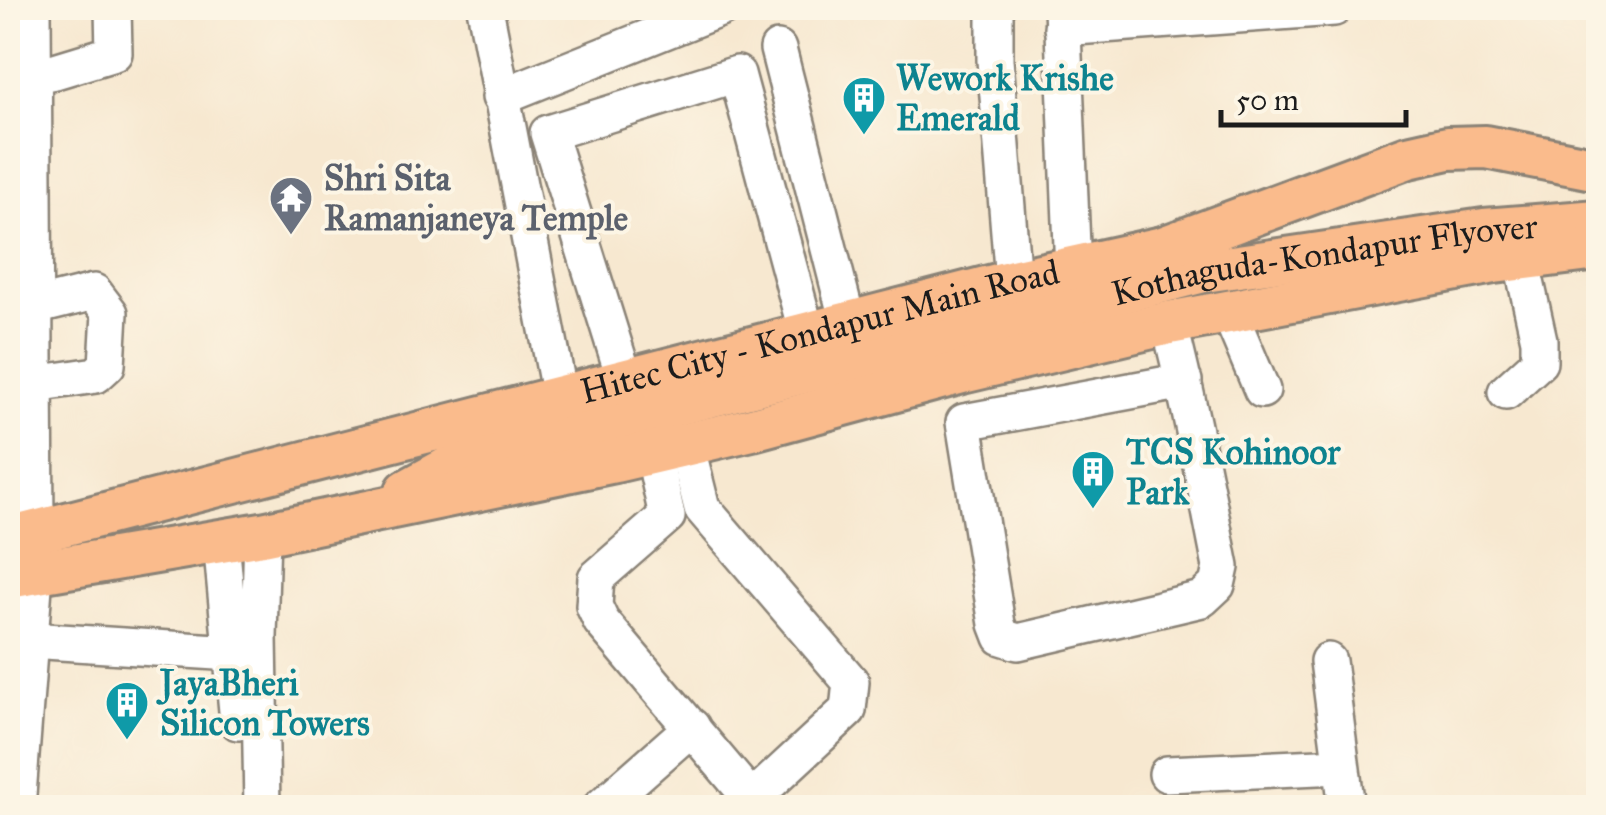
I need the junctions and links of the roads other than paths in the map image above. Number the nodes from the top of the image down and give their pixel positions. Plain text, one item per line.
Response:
1 (113, 8) edge
2 (484, 8) edge
3 (717, 8) edge
4 (995, 8) edge
5 (1334, 8) edge
6 (24, 17) edge
7 (1062, 18) edge
8 (778, 49) dead end
9 (33, 74) junction
10 (500, 97) junction
11 (1598, 169) edge
12 (1598, 221) edge
13 (1598, 250) edge
14 (1521, 259) junction
15 (1073, 270) junction
16 (1013, 281) junction
17 (25, 287) edge
18 (1229, 312) junction
19 (848, 323) junction
20 (1169, 324) junction
21 (807, 334) junction
22 (619, 362) junction
23 (962, 372) junction
24 (1184, 381) junction
25 (35, 384) junction
26 (1262, 390) dead end
27 (1506, 392) dead end
28 (560, 397) junction
29 (964, 422) junction
30 (672, 458) junction
31 (702, 508) junction
32 (367, 513) junction
33 (667, 516) junction
34 (241, 538) junction
35 (21, 556) edge
36 (29, 640) junction
37 (233, 653) junction
38 (1328, 661) dead end
39 (692, 727) junction
40 (1342, 766) junction
41 (1166, 774) dead end
42 (756, 803) edge
43 (16, 808) edge
44 (244, 808) edge
45 (262, 808) edge
46 (600, 808) edge
47 (1347, 808) edge

1 - 9 street
2 - 10 street
3 - 10 street
4 - 16 street
5 - 7 street
6 - 9 street
7 - 15 street
8 - 19 street
9 - 17 street
10 - 28 street
11 - 15 main road, Hitec City - Kondapur Main Road
12 - 32 main road, Kothaguda-Kondapur Flyover
13 - 14 main road, Hitec City - Kondapur Main Road
14 - 18 main road, Hitec City - Kondapur Main Road
14 - 27 street
15 - 16 main road, Hitec City - Kondapur Main Road
16 - 19 main road, Hitec City - Kondapur Main Road
17 - 25 street
17 - 25 street
18 - 20 main road, Hitec City - Kondapur Main Road
18 - 26 street
19 - 21 main road, Hitec City - Kondapur Main Road
20 - 23 main road, Hitec City - Kondapur Main Road
20 - 24 street
21 - 22 main road, Hitec City - Kondapur Main Road
21 - 22 street
22 - 28 main road, Hitec City - Kondapur Main Road
23 - 29 street
23 - 30 main road, Hitec City - Kondapur Main Road
24 - 29 street
24 - 29 street
25 - 35 street
28 - 35 main road, Hitec City - Kondapur Main Road
30 - 31 street
30 - 32 main road, Hitec City - Kondapur Main Road
30 - 33 street
31 - 33 street
31 - 42 street
32 - 34 main road, Hitec City - Kondapur Main Road
33 - 39 street
34 - 35 main road, Hitec City - Kondapur Main Road
34 - 37 street
34 - 45 street
35 - 36 street
36 - 37 street
36 - 43 street
37 - 44 street
38 - 40 street
39 - 42 street
39 - 46 street
40 - 41 street
40 - 47 street

